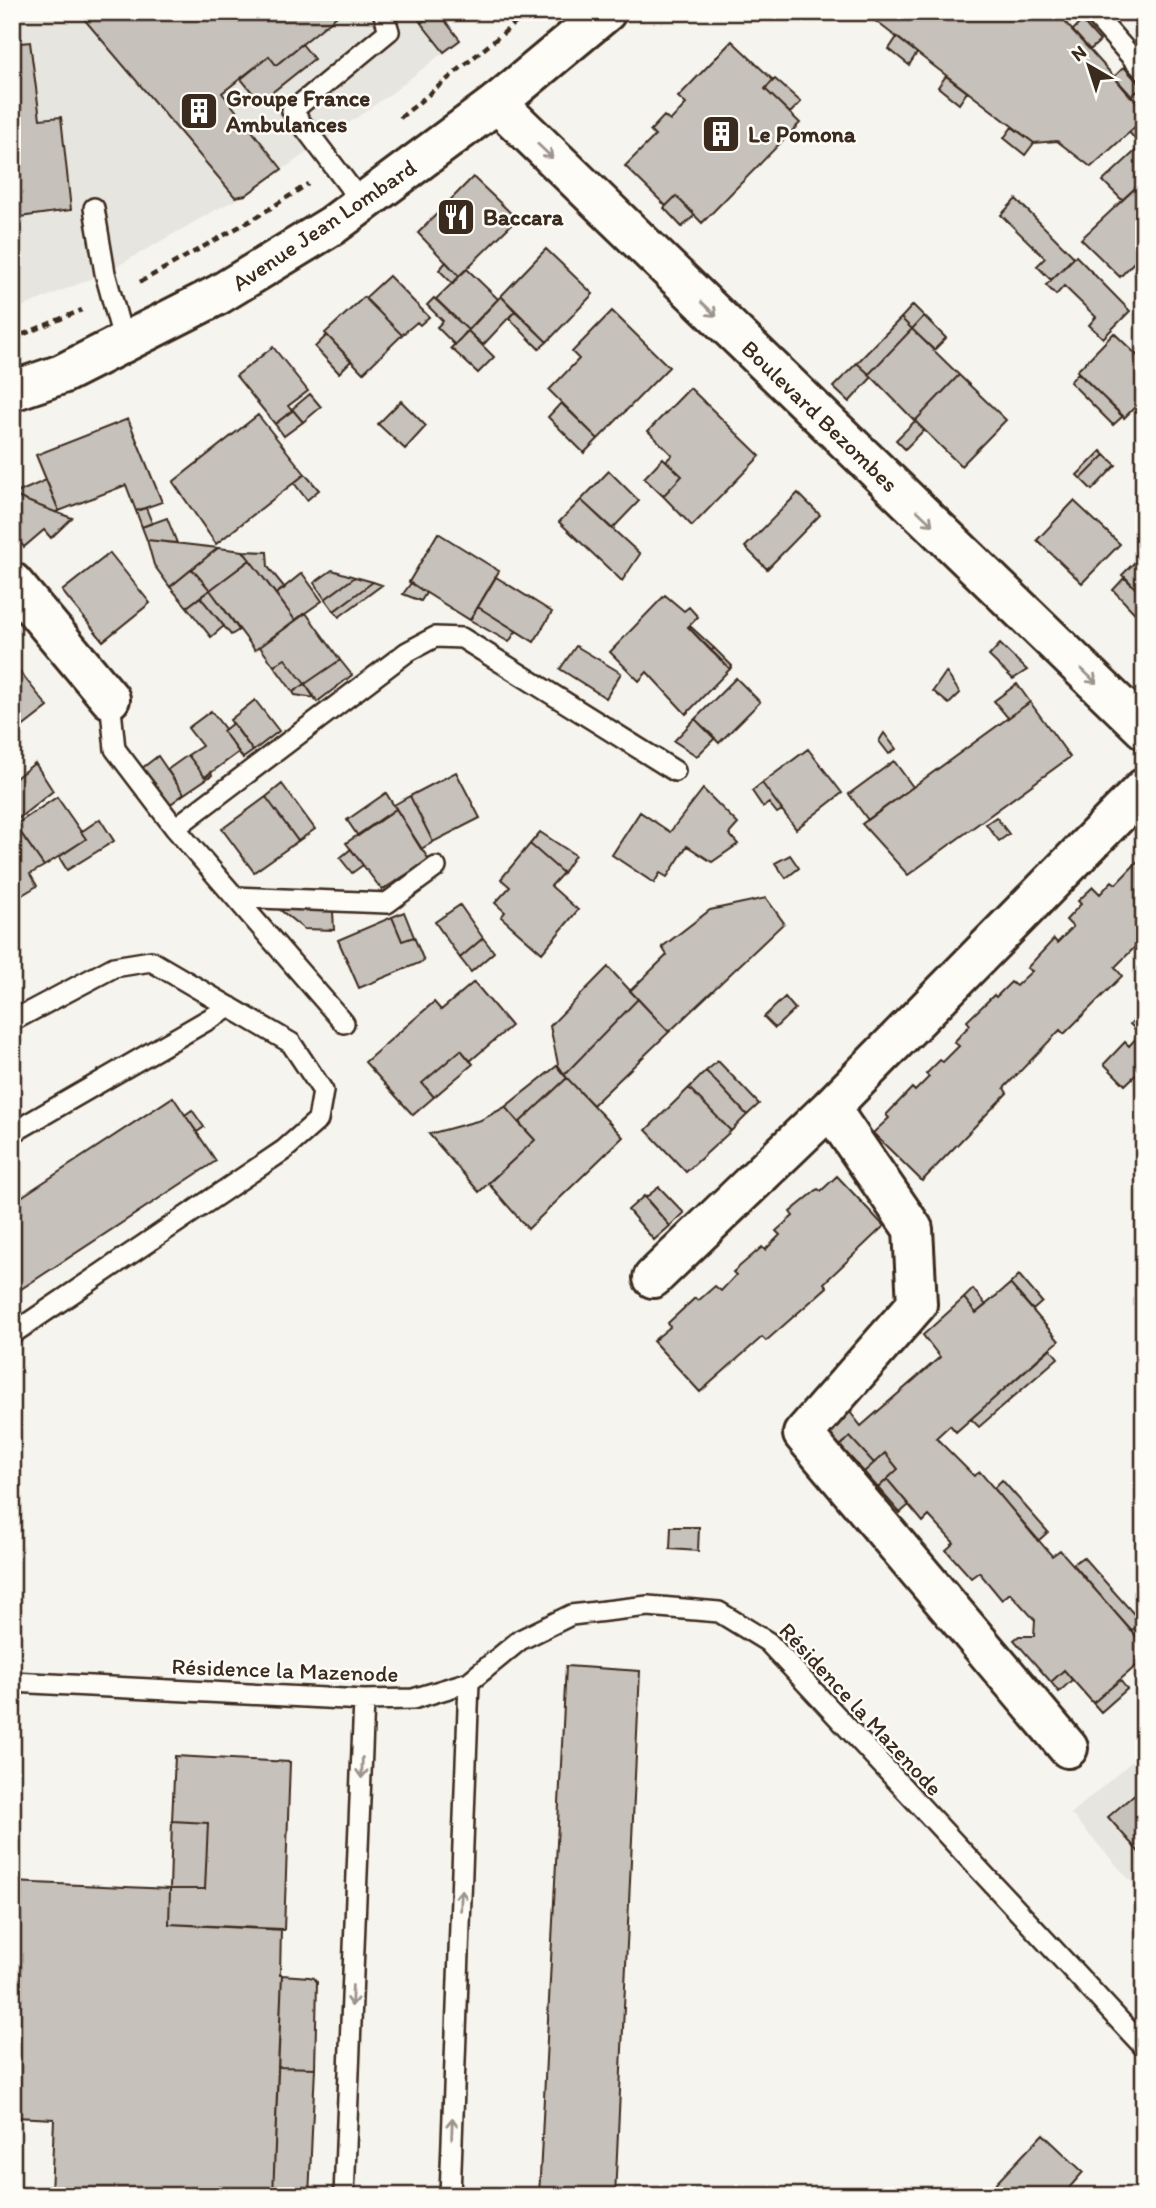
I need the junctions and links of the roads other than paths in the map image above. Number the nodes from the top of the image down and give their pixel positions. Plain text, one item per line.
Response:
1 (383, 12) edge
2 (606, 12) edge
3 (1092, 12) edge
4 (1144, 71) edge
5 (497, 103) junction
6 (362, 204) junction
7 (94, 208) dead end
8 (124, 342) junction
9 (12, 391) edge
10 (12, 582) edge
11 (110, 699) joint
12 (1144, 729) edge
13 (675, 771) dead end
14 (1144, 788) edge
15 (175, 828) junction
16 (436, 867) dead end
17 (235, 897) junction
18 (230, 1007) junction
19 (12, 1021) edge
20 (344, 1023) dead end
21 (830, 1108) junction
22 (12, 1133) edge
23 (653, 1278) dead end
24 (12, 1334) edge
25 (12, 1682) edge
26 (469, 1682) junction
27 (365, 1700) junction
28 (1068, 1748) dead end
29 (1144, 2046) edge
30 (344, 2196) edge
31 (450, 2196) edge

1 - 6 lane
2 - 5 street, Avenue Jean Lombard
3 - 4 lane
5 - 6 street, Avenue Jean Lombard
5 -> 12 street, Boulevard Bezombes
6 - 8 street, Avenue Jean Lombard
7 - 8 lane
8 - 9 street, Avenue Jean Lombard
10 - 11 street
11 - 15 lane
13 - 15 lane
14 - 21 street
15 - 17 lane
16 - 17 lane
17 - 20 lane
18 - 19 lane
18 - 22 lane
18 - 24 lane
21 - 23 street
21 - 28 street
25 - 27 lane, Résidence la Mazenode
26 - 27 lane, Résidence la Mazenode
26 - 29 lane, Résidence la Mazenode
31 -> 26 lane
27 -> 30 lane

